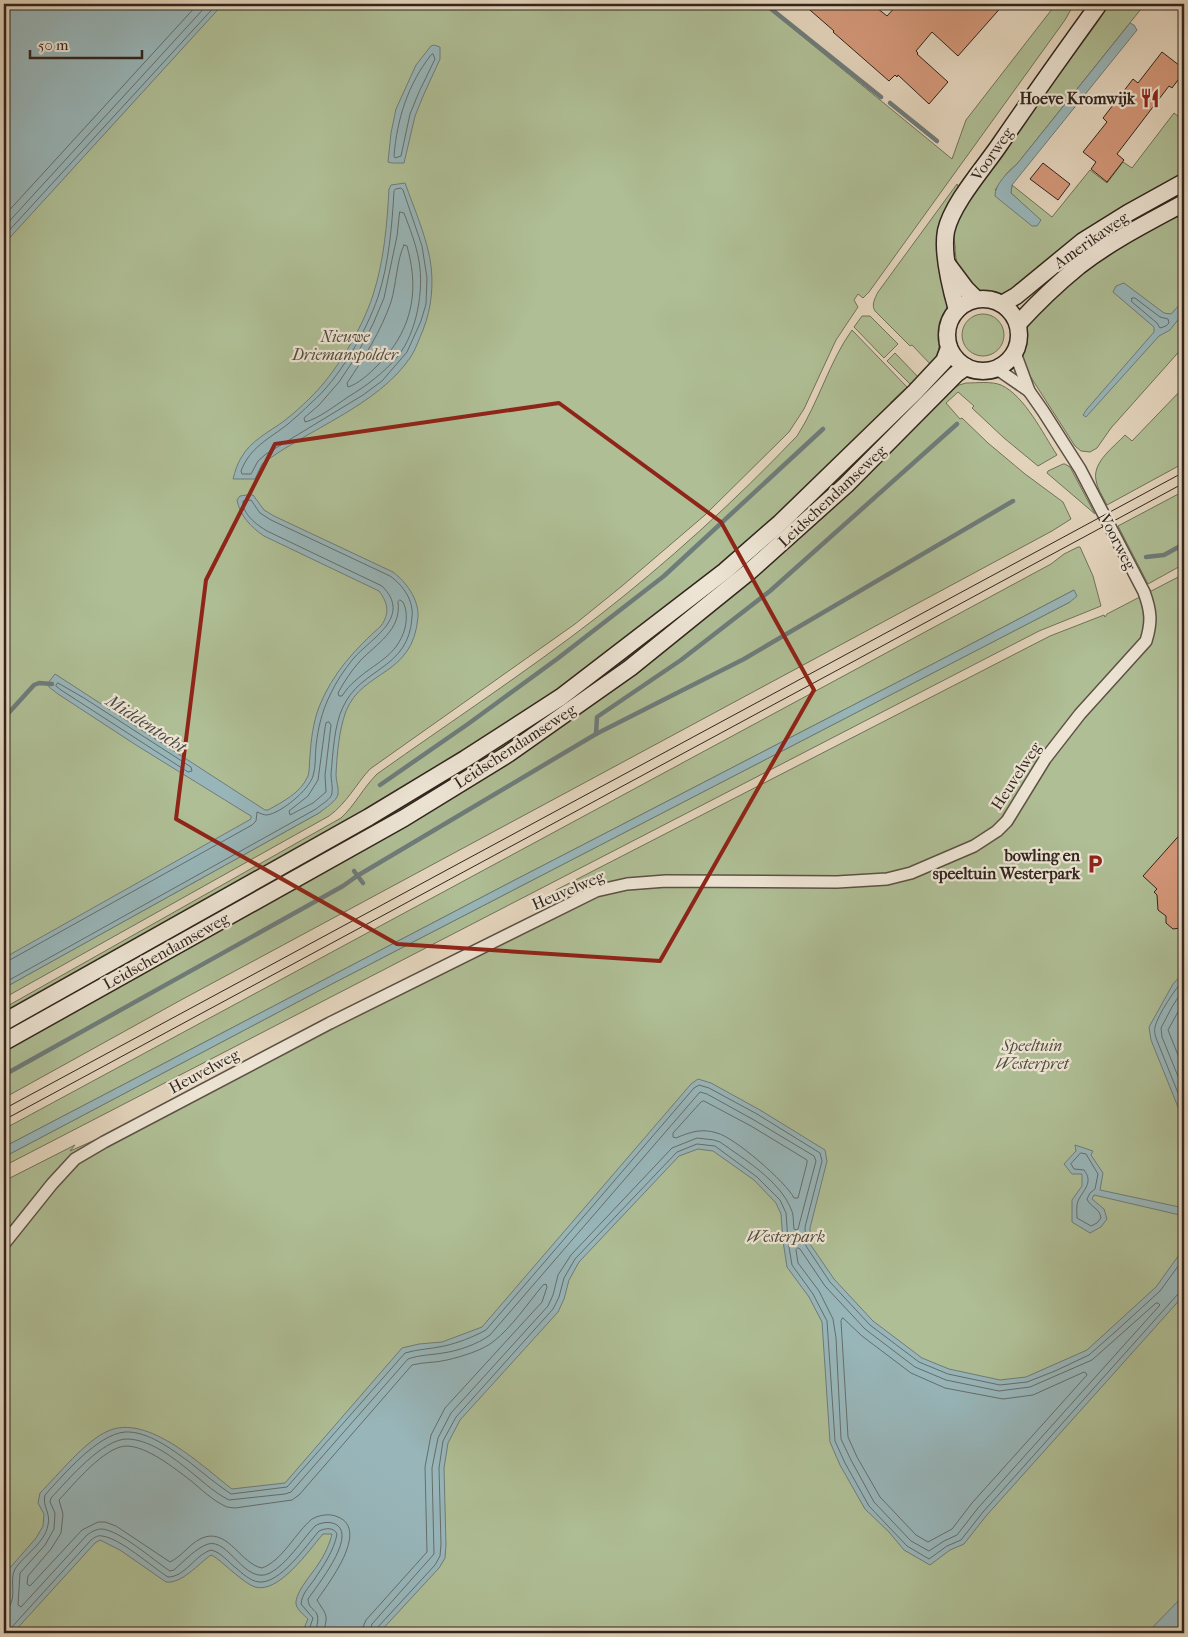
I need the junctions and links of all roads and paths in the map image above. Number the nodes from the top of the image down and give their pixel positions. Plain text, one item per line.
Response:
1 (1099, 4) edge
2 (1184, 182) edge
3 (1184, 203) edge
4 (948, 265) junction
5 (976, 299) junction
6 (1002, 304) junction
7 (957, 310) junction
8 (1018, 324) junction
9 (949, 348) junction
10 (1015, 353) junction
11 (966, 367) junction
12 (997, 369) junction
13 (1029, 391) junction
14 (1144, 592) joint
15 (4, 1022) edge
16 (4, 1042) edge
17 (4, 1244) edge

1 - 4 main road, Voorweg
2 - 6 main road, Amerikaweg
3 - 8 main road, Amerikaweg
4 - 5 main road
4 - 7 main road, Voorweg
5 - 6 main road
5 - 7 main road
6 - 8 main road
7 - 9 main road
8 - 10 main road
9 - 11 main road
9 - 15 main road, Leidschendamseweg
10 - 12 main road
10 - 13 street, Voorweg
11 - 12 main road
11 - 16 main road, Leidschendamseweg
12 - 13 street, Voorweg
13 - 14 street, Voorweg
14 - 17 street, Heuvelweg

